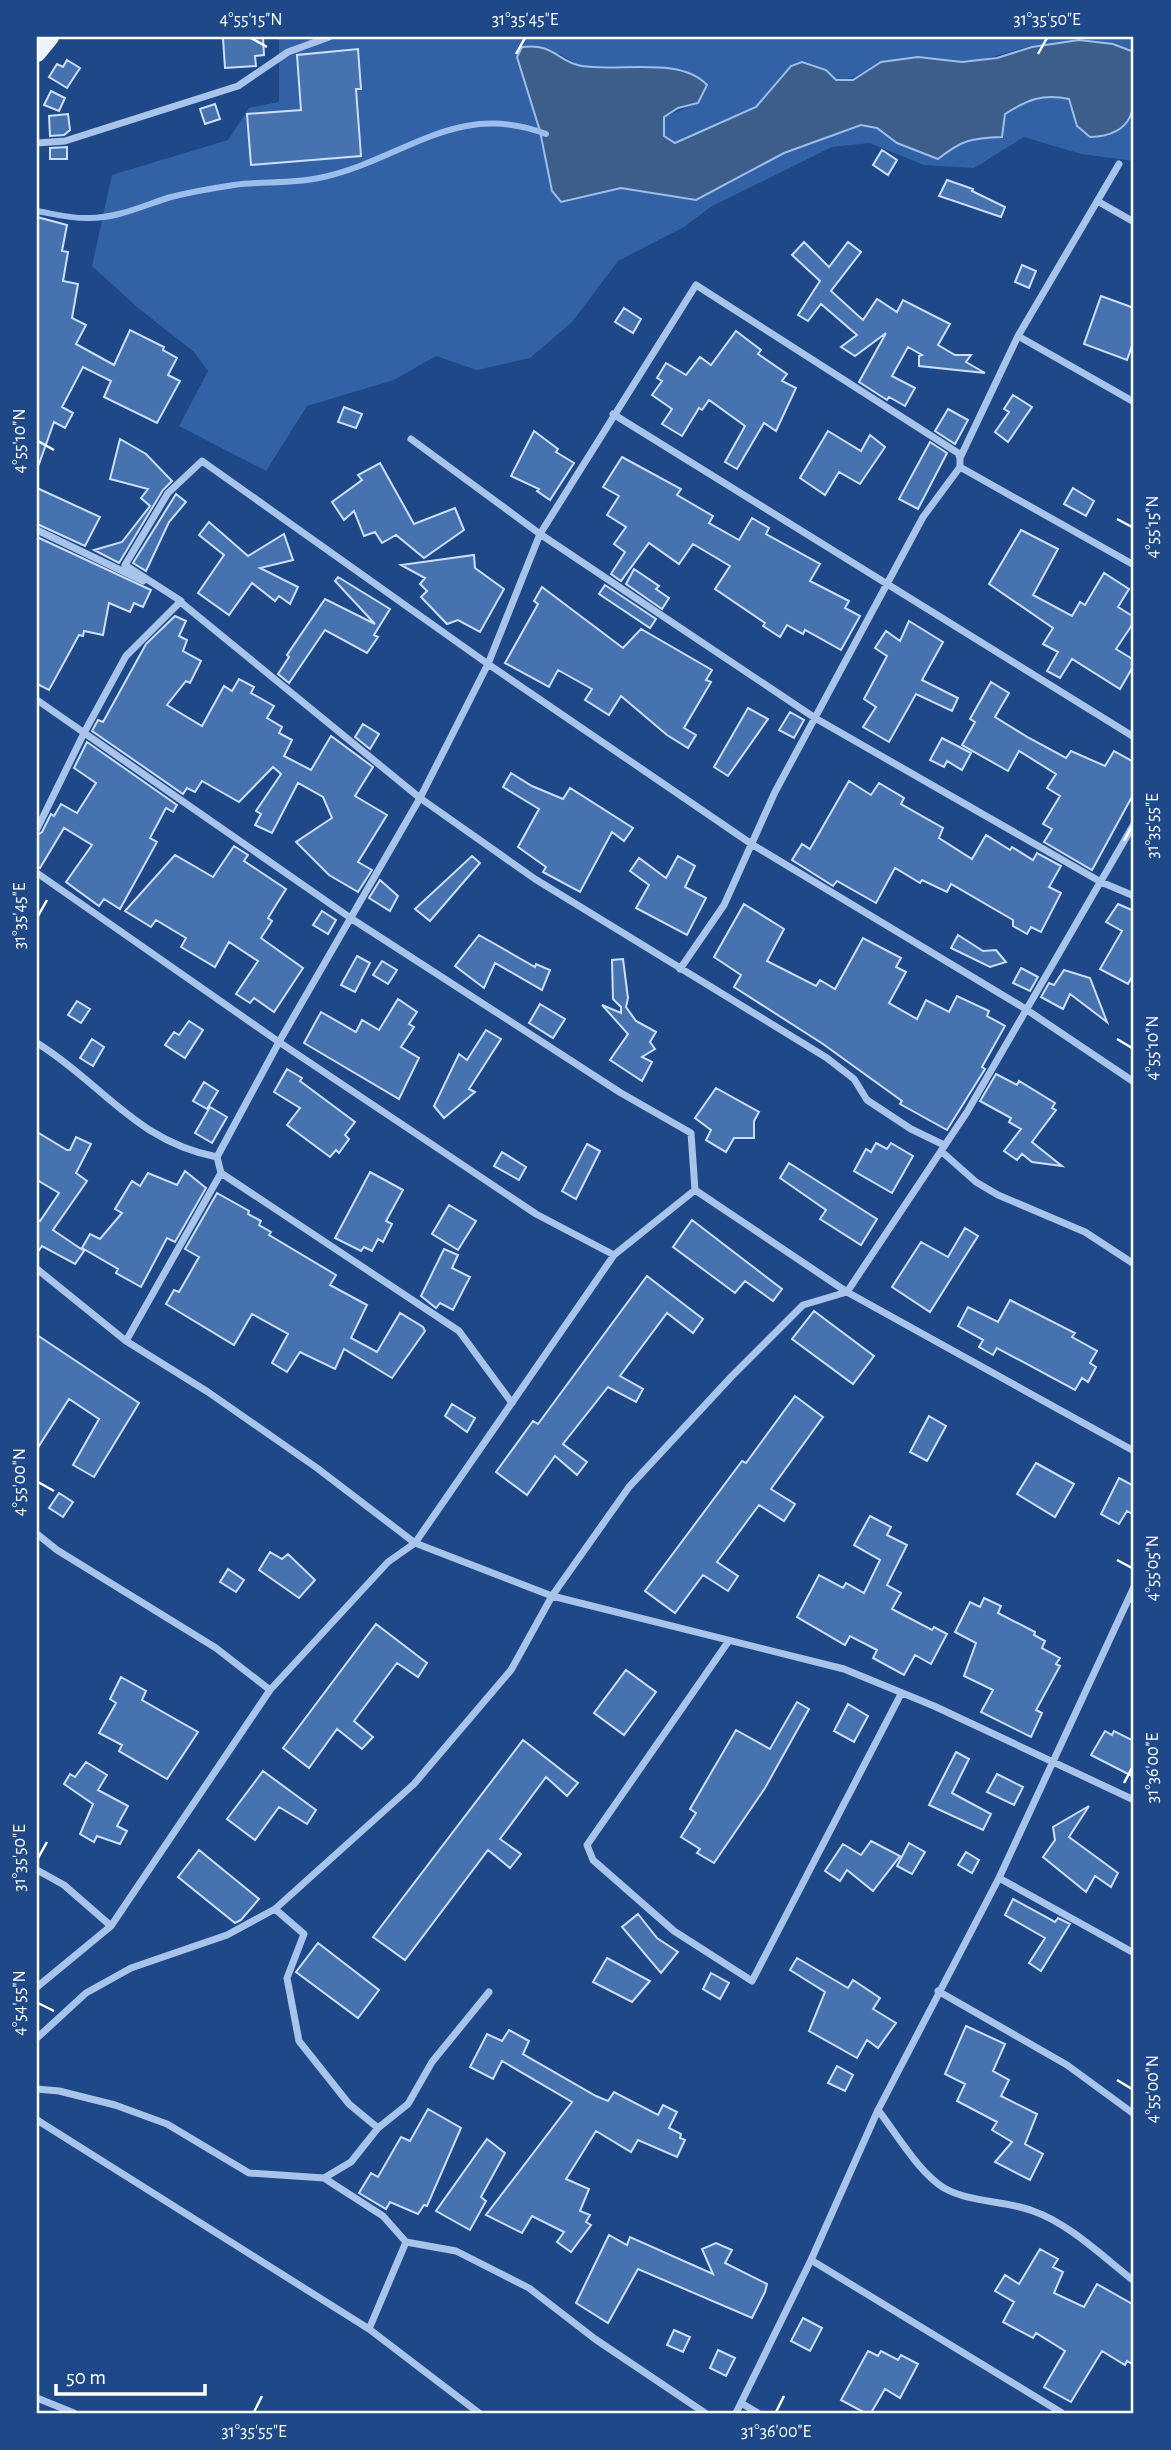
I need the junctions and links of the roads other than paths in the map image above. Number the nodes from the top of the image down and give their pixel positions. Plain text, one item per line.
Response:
1 (50, 37) edge
2 (329, 37) edge
3 (37, 53) edge
4 (37, 143) edge
5 (1119, 164) dead end
6 (1099, 202) junction
7 (1134, 222) edge
8 (1018, 336) junction
9 (1134, 402) edge
10 (613, 414) junction
11 (411, 439) dead end
12 (960, 457) junction
13 (961, 467) junction
14 (37, 530) edge
15 (540, 534) junction
16 (1134, 565) edge
17 (887, 586) junction
18 (181, 601) junction
19 (488, 664) junction
20 (37, 700) edge
21 (816, 718) junction
22 (85, 731) junction
23 (1134, 737) edge
24 (420, 798) junction
25 (1134, 824) edge
26 (37, 829) edge
27 (753, 845) junction
28 (37, 873) edge
29 (1101, 882) junction
30 (1134, 896) edge
31 (352, 919) junction
32 (680, 970) junction
33 (1024, 1008) junction
34 (279, 1042) junction
35 (37, 1043) edge
36 (1134, 1082) edge
37 (943, 1148) junction
38 (217, 1157) junction
39 (221, 1173) junction
40 (695, 1190) junction
41 (614, 1255) junction
42 (1134, 1264) edge
43 (37, 1269) edge
44 (847, 1292) junction
45 (126, 1341) junction
46 (512, 1403) junction
47 (1134, 1451) edge
48 (37, 1534) edge
49 (415, 1544) junction
50 (1134, 1587) edge
51 (552, 1596) junction
52 (728, 1642) junction
53 (270, 1690) junction
54 (901, 1694) junction
55 (1054, 1763) junction
56 (1134, 1800) edge
57 (37, 1870) edge
58 (999, 1878) junction
59 (275, 1909) junction
60 (111, 1926) junction
61 (1134, 1953) edge
62 (37, 1987) edge
63 (938, 1991) junction
64 (489, 1992) dead end
65 (37, 2038) edge
66 (37, 2089) edge
67 (878, 2110) junction
68 (1134, 2114) edge
69 (37, 2120) edge
70 (378, 2128) junction
71 (324, 2178) junction
72 (406, 2242) junction
73 (811, 2260) junction
74 (1134, 2281) edge
75 (369, 2329) junction
76 (37, 2398) edge
77 (741, 2403) junction
78 (74, 2413) edge
79 (479, 2413) edge
80 (705, 2413) edge
81 (736, 2413) edge
82 (758, 2413) edge
83 (1062, 2413) edge

1 - 3 main road
2 - 4 street
5 - 6 street
6 - 7 street
6 - 8 street
8 - 9 street
8 - 12 street
10 - 12 street
10 - 15 street
10 - 17 street
11 - 15 street
12 - 13 street
13 - 16 street
13 - 17 street
14 - 18 street
15 - 19 street
15 - 21 street
17 - 21 street
17 - 23 street
18 - 19 street
18 - 22 street
18 - 24 street
19 - 24 street
19 - 27 street
20 - 22 street
21 - 27 street
21 - 29 street
22 - 26 street
22 - 31 street
24 - 31 street
24 - 32 street
25 - 29 street
27 - 32 street
27 - 33 street
28 - 34 street
29 - 30 street
29 - 33 street
31 - 34 street
31 - 40 street
32 - 37 street
33 - 36 street
33 - 37 street
34 - 38 street
34 - 41 street
35 - 38 street
37 - 42 street
37 - 44 street
38 - 39 street
39 - 45 street
39 - 46 street
40 - 41 street
40 - 44 street
41 - 46 street
43 - 45 street
44 - 47 street
44 - 51 street
45 - 49 street
46 - 49 street
48 - 53 street
49 - 51 street
49 - 53 street
50 - 55 street
51 - 52 street
51 - 59 street
52 - 54 street
52 - 54 street
53 - 60 street
54 - 55 street
55 - 56 street
55 - 58 street
57 - 60 street
58 - 61 street
58 - 63 street
59 - 65 street
59 - 70 street
60 - 62 street
63 - 67 street
63 - 68 street
64 - 70 street
66 - 71 street
67 - 73 street
67 - 74 street
69 - 75 street
70 - 71 street
71 - 72 street
72 - 75 street
72 - 80 street
73 - 77 street
73 - 83 street
75 - 79 street
76 - 78 street
77 - 81 street
77 - 82 street

